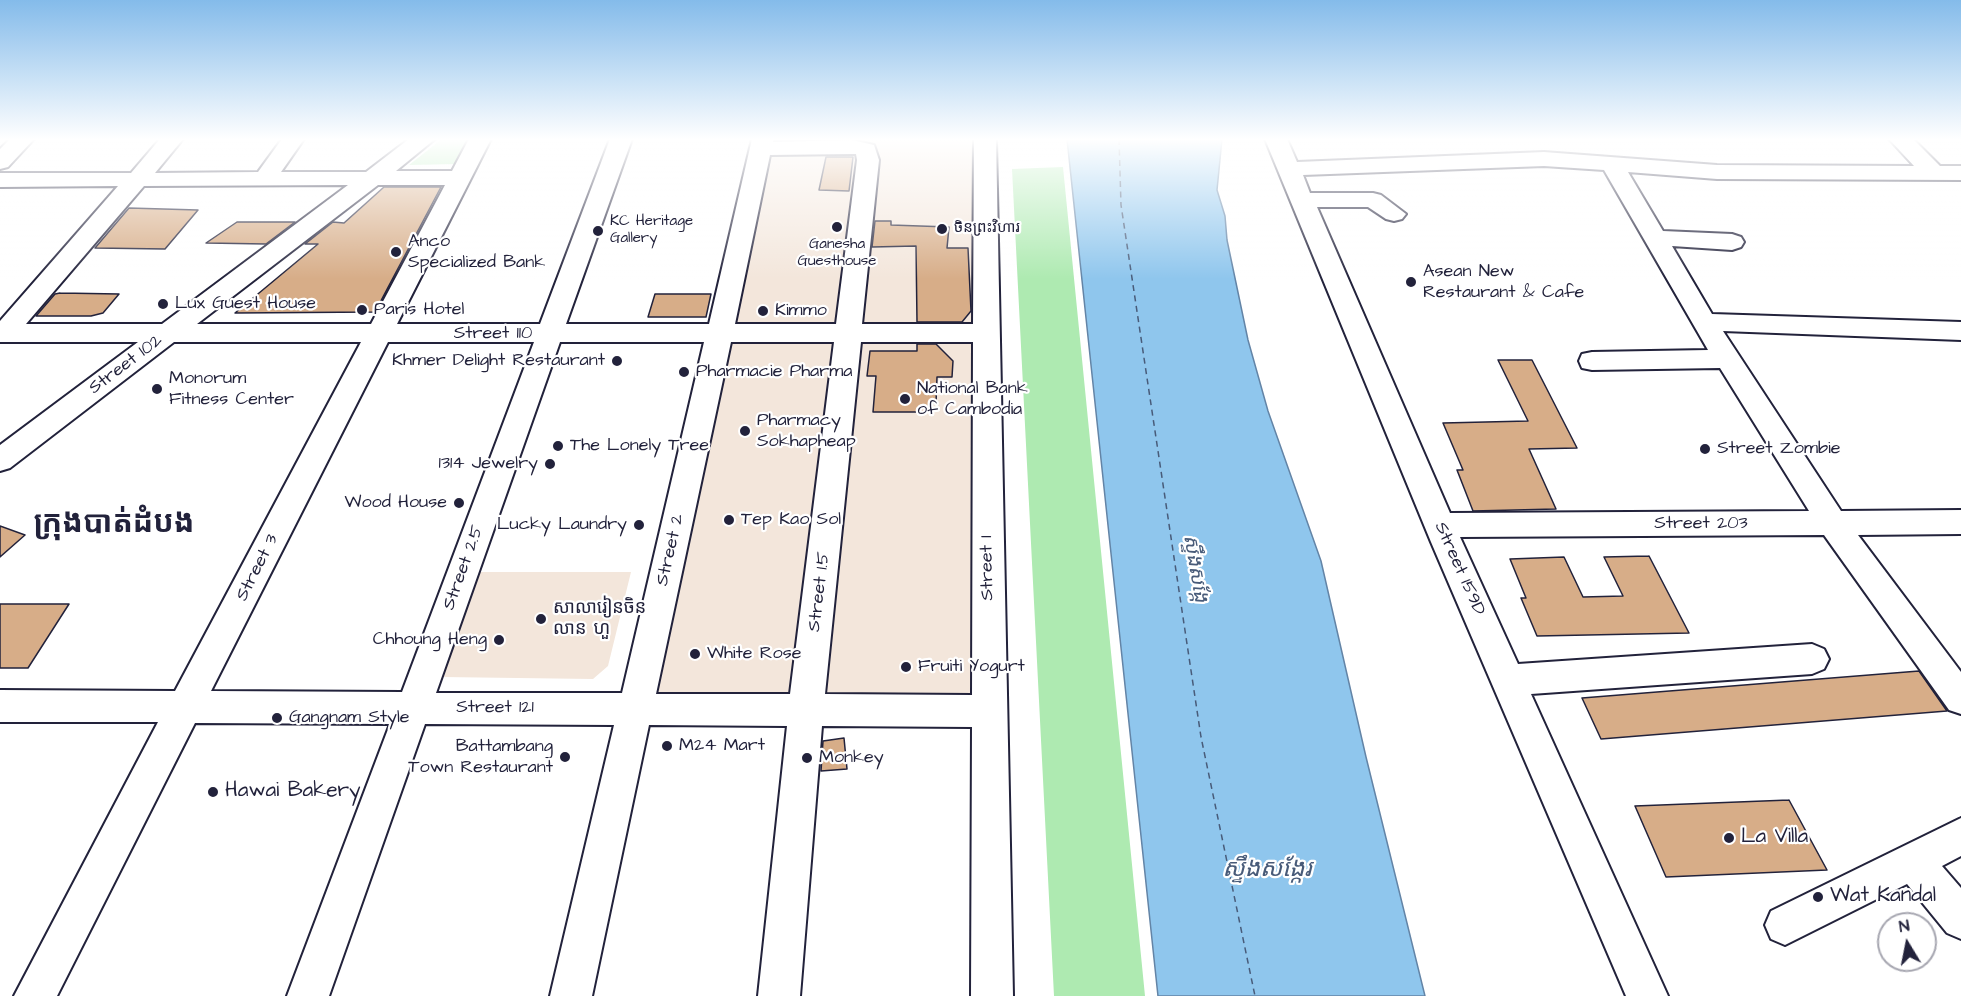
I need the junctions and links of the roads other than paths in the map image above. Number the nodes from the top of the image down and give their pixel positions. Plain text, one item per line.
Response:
1 (132, 185) edge
2 (363, 185) edge
3 (456, 185) edge
4 (605, 185) edge
5 (753, 185) edge
6 (865, 185) edge
7 (985, 185) edge
8 (1296, 185) edge
9 (1624, 185) edge
10 (1302, 200) junction
11 (1394, 214) dead end
12 (1655, 238) junction
13 (1732, 242) dead end
14 (1704, 322) junction
15 (1961, 331) edge
16 (2, 333) edge
17 (168, 333) junction
18 (552, 333) junction
19 (719, 333) junction
20 (850, 333) junction
21 (986, 333) junction
22 (379, 334) junction
23 (1728, 359) junction
24 (1592, 361) dead end
25 (0, 460) edge
26 (1961, 522) edge
27 (1833, 523) junction
28 (1440, 525) junction
29 (1812, 659) dead end
30 (1510, 680) junction
31 (1961, 699) edge
32 (0, 706) edge
33 (186, 706) junction
34 (412, 708) junction
35 (635, 709) junction
36 (806, 710) junction
37 (990, 711) junction
38 (1961, 836) edge
39 (1912, 860) junction
40 (1961, 919) edge
41 (1785, 925) dead end
42 (35, 996) edge
43 (308, 996) edge
44 (571, 996) edge
45 (779, 996) edge
46 (992, 996) edge
47 (1647, 996) edge

1 - 16 street
2 - 17 street, Street 102
3 - 22 street, Street 3
4 - 18 street, Street 2.5
5 - 19 street, Street 2
6 - 20 street, Street 1.5
7 - 21 street, Street 1
8 - 10 street, Street 159D
9 - 12 street
10 - 11 street
10 - 28 street, Street 159D
12 - 13 street
12 - 14 street
14 - 15 street
14 - 23 street
16 - 17 street, Street 110
17 - 22 street, Street 110
17 - 25 street, Street 102
18 - 19 street, Street 110
18 - 22 street, Street 110
18 - 34 street, Street 2.5
19 - 20 street, Street 110
19 - 35 street, Street 2
20 - 21 street, Street 110
20 - 36 street, Street 1.5
21 - 37 street, Street 1
22 - 33 street, Street 3
23 - 24 street
23 - 27 street
26 - 27 street, Street 203
27 - 28 street, Street 203
27 - 31 street
28 - 30 street, Street 159D
29 - 30 street
30 - 47 street, Street 159D
32 - 33 street, Street 121
33 - 34 street, Street 121
33 - 42 street, Street 3
34 - 35 street, Street 121
34 - 43 street, Street 2.5
35 - 36 street, Street 121
35 - 44 street, Street 2
36 - 37 street, Street 121
36 - 45 street, Street 1.5
37 - 46 street, Street 1
38 - 39 street
39 - 40 street
39 - 41 street

